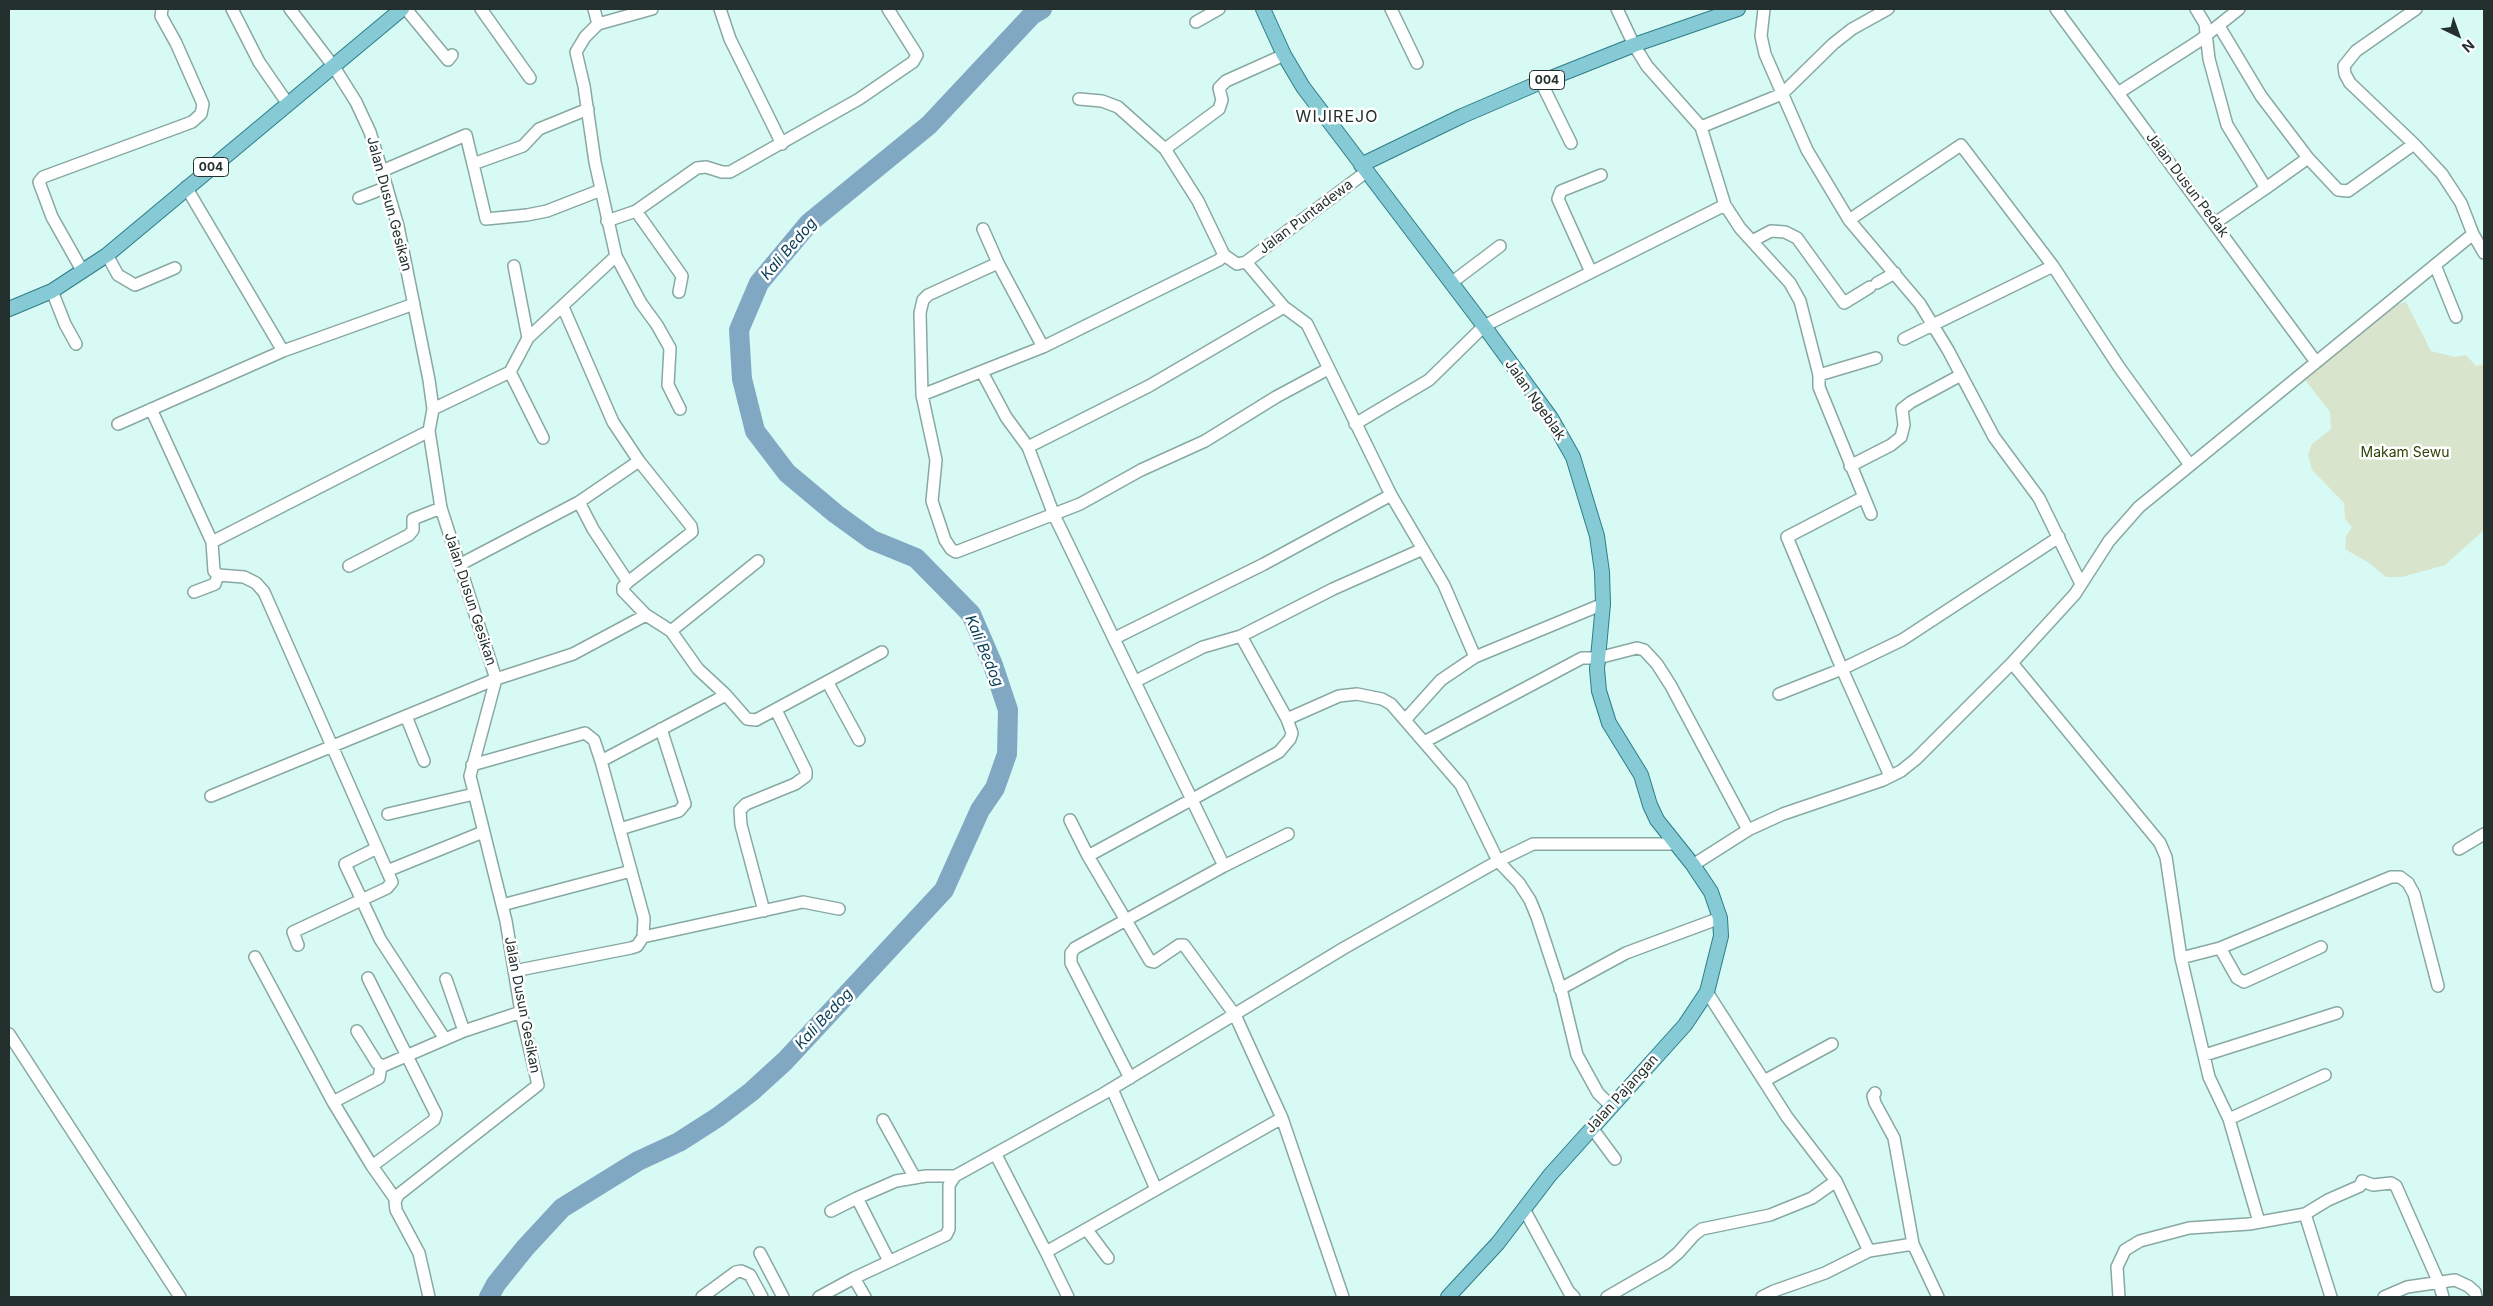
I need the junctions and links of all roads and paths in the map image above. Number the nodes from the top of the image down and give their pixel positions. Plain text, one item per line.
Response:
1 (162, 9) edge
2 (232, 9) edge
3 (290, 9) edge
4 (404, 9) edge
5 (480, 9) edge
6 (594, 9) edge
7 (652, 9) edge
8 (720, 9) edge
9 (888, 9) edge
10 (1219, 9) edge
11 (1263, 9) edge
12 (1391, 9) edge
13 (1617, 9) edge
14 (1738, 9) edge
15 (1764, 9) edge
16 (1888, 9) edge
17 (2056, 9) edge
18 (2196, 9) edge
19 (2239, 9) edge
20 (2409, 10) edge
21 (1196, 22) dead end
22 (598, 24) junction
23 (2219, 26) junction
24 (2208, 35) junction
25 (1634, 45) junction
26 (452, 55) dead end
27 (1284, 55) junction
28 (1416, 62) dead end
29 (334, 67) junction
30 (530, 78) dead end
31 (1541, 82) junction
32 (2118, 93) junction
33 (1782, 94) junction
34 (1079, 99) dead end
35 (288, 104) junction
36 (588, 109) junction
37 (1701, 127) junction
38 (1572, 143) dead end
39 (782, 144) junction
40 (2414, 144) junction
41 (1165, 149) junction
42 (2308, 158) junction
43 (473, 164) junction
44 (1364, 169) junction
45 (382, 171) junction
46 (1601, 174) dead end
47 (186, 187) junction
48 (387, 187) junction
49 (2266, 188) junction
50 (601, 190) junction
51 (359, 198) dead end
52 (1726, 205) junction
53 (636, 211) junction
54 (1849, 220) junction
55 (607, 221) junction
56 (2215, 223) junction
57 (983, 230) dead end
58 (2474, 234) junction
59 (1752, 241) junction
60 (1500, 246) dead end
61 (2484, 252) edge
62 (1224, 255) junction
63 (107, 256) junction
64 (616, 256) junction
65 (1246, 262) junction
66 (998, 263) junction
67 (2435, 265) junction
68 (514, 266) dead end
69 (2053, 266) junction
70 (176, 268) dead end
71 (83, 272) junction
72 (1591, 272) junction
73 (1895, 273) junction
74 (1451, 283) junction
75 (52, 291) junction
76 (679, 292) dead end
77 (414, 304) junction
78 (563, 307) junction
79 (1284, 307) junction
80 (9, 309) edge
81 (2456, 317) dead end
82 (1933, 325) junction
83 (1484, 326) junction
84 (528, 338) junction
85 (1904, 339) dead end
86 (76, 344) dead end
87 (1043, 347) junction
88 (283, 351) junction
89 (1876, 358) dead end
90 (2316, 362) junction
91 (1328, 369) junction
92 (510, 372) junction
93 (982, 372) junction
94 (1819, 375) junction
95 (1961, 375) junction
96 (922, 395) junction
97 (151, 409) junction
98 (433, 409) junction
99 (680, 409) dead end
100 (118, 424) dead end
101 (1355, 424) junction
102 (429, 431) junction
103 (543, 438) dead end
104 (1028, 447) junction
105 (638, 462) junction
106 (2190, 465) junction
107 (1850, 466) junction
108 (1391, 495) junction
109 (1864, 498) junction
110 (579, 502) junction
111 (442, 508) junction
112 (1871, 514) dead end
113 (1054, 515) junction
114 (2059, 538) junction
115 (212, 542) junction
116 (1422, 549) junction
117 (758, 561) dead end
118 (459, 565) junction
119 (349, 566) dead end
120 (218, 575) junction
121 (628, 582) junction
122 (2081, 584) junction
123 (194, 592) dead end
124 (1603, 604) junction
125 (646, 615) junction
126 (671, 631) junction
127 (1241, 636) junction
128 (1115, 638) junction
129 (882, 652) dead end
130 (1475, 657) junction
131 (1598, 658) junction
132 (2012, 663) junction
133 (1842, 669) junction
134 (496, 679) junction
135 (1136, 681) junction
136 (828, 683) junction
137 (1779, 694) dead end
138 (726, 695) junction
139 (776, 710) junction
140 (406, 716) junction
141 (1288, 719) junction
142 (1405, 720) junction
143 (661, 729) junction
144 (859, 740) dead end
145 (1424, 742) junction
146 (332, 747) junction
147 (424, 761) dead end
148 (601, 761) junction
149 (472, 765) junction
150 (1890, 776) junction
151 (474, 794) junction
152 (211, 796) dead end
153 (1190, 798) junction
154 (388, 814) dead end
155 (1070, 820) dead end
156 (620, 830) junction
157 (1748, 830) junction
158 (483, 832) junction
159 (1288, 834) dead end
160 (2484, 834) edge
161 (1675, 844) junction
162 (377, 848) junction
163 (2459, 849) dead end
164 (1088, 856) junction
165 (1498, 861) junction
166 (1693, 865) junction
167 (1224, 866) junction
168 (387, 872) junction
169 (631, 872) junction
170 (361, 900) junction
171 (502, 905) junction
172 (839, 909) dead end
173 (764, 911) junction
174 (1720, 918) junction
175 (1126, 921) junction
176 (643, 937) junction
177 (298, 945) dead end
178 (2321, 947) dead end
179 (2220, 948) junction
180 (255, 957) dead end
181 (2181, 958) junction
182 (514, 971) junction
183 (368, 978) dead end
184 (446, 979) dead end
185 (2438, 986) dead end
186 (1560, 989) junction
187 (1707, 992) junction
188 (521, 1012) junction
189 (2337, 1013) dead end
190 (1235, 1015) junction
191 (464, 1030) junction
192 (357, 1031) dead end
193 (9, 1034) edge
194 (446, 1039) junction
195 (1832, 1044) dead end
196 (2204, 1055) junction
197 (409, 1056) junction
198 (381, 1066) junction
199 (2325, 1075) dead end
200 (1130, 1078) junction
201 (1764, 1081) junction
202 (1112, 1089) junction
203 (1875, 1093) dead end
204 (333, 1102) junction
205 (1611, 1106) junction
206 (1282, 1118) junction
207 (2229, 1119) junction
208 (883, 1120) dead end
209 (1592, 1128) junction
210 (996, 1155) junction
211 (1615, 1159) dead end
212 (372, 1166) junction
213 (955, 1176) junction
214 (915, 1178) junction
215 (1836, 1181) junction
216 (1156, 1189) junction
217 (399, 1195) junction
218 (857, 1198) junction
219 (1524, 1209) junction
220 (831, 1211) dead end
221 (2305, 1214) junction
222 (2259, 1222) junction
223 (1087, 1230) junction
224 (1912, 1244) junction
225 (1046, 1252) junction
226 (1869, 1252) junction
227 (760, 1253) dead end
228 (1108, 1258) dead end
229 (888, 1262) junction
230 (854, 1278) junction
231 (2439, 1283) junction
232 (180, 1297) edge
233 (429, 1297) edge
234 (702, 1297) edge
235 (762, 1297) edge
236 (782, 1297) edge
237 (820, 1297) edge
238 (865, 1297) edge
239 (1068, 1297) edge
240 (1343, 1297) edge
241 (1448, 1297) edge
242 (1574, 1297) edge
243 (1607, 1297) edge
244 (1762, 1297) edge
245 (1938, 1297) edge
246 (2119, 1297) edge
247 (2331, 1297) edge
248 (2384, 1297) edge
249 (2443, 1297) edge
250 (2476, 1297) edge

1 - 71 street
2 - 35 street
3 - 29 street, Jalan Dusun Gesikan
4 - 26 street
4 - 29 main road, 004
5 - 30 street
6 - 22 street
7 - 22 street
8 - 39 street
9 - 39 street
10 - 21 street
11 - 27 main road, Jalan Ngeblak
12 - 28 street
13 - 25 street
14 - 25 main road, 004
15 - 33 street
16 - 33 street
17 - 32 street, Jalan Dusun Pedak
18 - 24 street
19 - 23 street
20 - 40 street
22 - 36 street
23 - 24 street
23 - 42 street
24 - 32 street
24 - 49 street
25 - 31 main road, 004
25 - 37 street
27 - 41 street
27 - 44 main road, Jalan Ngeblak
29 - 35 main road, 004
29 - 45 street, Jalan Dusun Gesikan
31 - 38 street
31 - 44 main road, 004
32 - 56 street, Jalan Dusun Pedak
33 - 37 street
33 - 54 street
34 - 41 street
35 - 47 main road, 004
36 - 43 street
36 - 50 street
37 - 52 street
39 - 53 street
40 - 42 street
40 - 58 street
41 - 62 street
42 - 49 street
43 - 45 street
43 - 50 street
44 - 65 street, Jalan Puntadewa
44 - 74 main road, Jalan Ngeblak
45 - 48 street, Jalan Dusun Gesikan
46 - 72 street
47 - 63 main road, 004
47 - 88 street
48 - 51 street
48 - 77 street, Jalan Dusun Gesikan
49 - 56 street
50 - 55 street
52 - 59 street
52 - 72 street
53 - 55 street
53 - 76 street
54 - 69 street
54 - 73 street
55 - 64 street
56 - 90 street, Jalan Dusun Pedak
57 - 66 street
58 - 61 street
58 - 67 street
59 - 73 street
59 - 94 street
60 - 74 street
62 - 65 street
62 - 87 street
63 - 70 street
63 - 71 main road, 004
64 - 78 street
64 - 99 street
65 - 79 street
66 - 87 street
66 - 96 street
67 - 81 street
67 - 90 street
68 - 84 street
69 - 82 street
69 - 106 street
71 - 75 main road, 004
72 - 83 street
73 - 82 street
74 - 83 main road, Jalan Ngeblak
75 - 80 main road, 004
75 - 86 street
77 - 88 street
77 - 98 street, Jalan Dusun Gesikan
78 - 84 street
78 - 105 street
79 - 91 street
79 - 104 street
82 - 85 street
82 - 95 street
83 - 101 street
83 - 124 main road, Jalan Ngeblak
84 - 92 street
87 - 93 street
88 - 97 street
89 - 94 street
90 - 106 street
91 - 101 street
91 - 113 street
92 - 98 street
92 - 103 street
93 - 96 street
93 - 104 street
94 - 107 street
95 - 107 street
95 - 114 street
96 - 113 street
97 - 100 street
97 - 115 street
98 - 102 street, Jalan Dusun Gesikan
101 - 108 street
102 - 111 street, Jalan Dusun Gesikan
102 - 115 street
104 - 113 street
105 - 110 street
105 - 121 street
106 - 122 street
107 - 109 street
108 - 116 street
108 - 128 street
109 - 112 street
109 - 133 street
110 - 118 street
110 - 121 street
111 - 118 street, Jalan Dusun Gesikan
111 - 119 street
113 - 128 street
114 - 122 street
114 - 133 street
115 - 120 street
116 - 127 street
116 - 130 street
117 - 126 street
118 - 134 street, Jalan Dusun Gesikan
120 - 123 street
120 - 146 street
121 - 125 street
122 - 132 street
124 - 130 street
124 - 131 main road, Jalan Ngeblak
125 - 126 street
125 - 134 street
126 - 138 street
127 - 135 street
127 - 141 street
128 - 135 street
129 - 136 street
130 - 142 street
131 - 145 street
131 - 157 street
131 - 161 main road, Jalan Ngeblak
132 - 150 street
132 - 181 street
133 - 137 street
133 - 150 street
134 - 140 street
134 - 149 street, Jalan Dusun Gesikan
135 - 153 street
136 - 139 street
136 - 144 street
138 - 139 street
138 - 143 street
139 - 173 street
140 - 146 street
140 - 147 street
141 - 142 street
141 - 153 street
142 - 145 street
143 - 148 street
143 - 156 street
145 - 165 street
146 - 152 street
146 - 162 street
148 - 149 street
148 - 156 street
149 - 151 street, Jalan Dusun Gesikan
150 - 157 street
151 - 154 street
151 - 158 street, Jalan Dusun Gesikan
153 - 164 street
153 - 167 street
155 - 164 street
156 - 169 street
157 - 166 street
158 - 168 street
158 - 171 street, Jalan Dusun Gesikan
159 - 167 street
160 - 163 street
161 - 165 street
161 - 166 main road, Jalan Ngeblak
162 - 168 street
162 - 170 street
164 - 175 street
165 - 186 street
165 - 190 street
166 - 174 main road, Jalan Pajangan
167 - 175 street
168 - 170 street
169 - 171 street
169 - 176 street
170 - 177 street
170 - 194 street
171 - 182 street, Jalan Dusun Gesikan
172 - 173 street
173 - 176 street
174 - 186 street
174 - 187 main road, Jalan Pajangan
175 - 190 street
175 - 200 street
176 - 182 street
178 - 179 street
179 - 181 street
179 - 185 street
180 - 204 street
181 - 196 street
182 - 188 street, Jalan Dusun Gesikan
183 - 197 street
184 - 191 street
186 - 205 street
187 - 201 street
187 - 205 main road, Jalan Pajangan
188 - 191 street
188 - 217 street, Jalan Dusun Gesikan
189 - 196 street
190 - 200 street
190 - 206 street
191 - 194 street
192 - 198 street
193 - 232 street
194 - 197 street
195 - 201 street
196 - 207 street
197 - 198 street
197 - 212 street
198 - 204 street
199 - 207 street
200 - 202 street
201 - 215 street
202 - 210 street
202 - 216 street
203 - 224 street
204 - 212 street
205 - 209 main road, Jalan Pajangan
206 - 216 street
206 - 240 street
207 - 222 street
208 - 214 street
209 - 211 street
209 - 219 main road, Jalan Pajangan
210 - 213 street
210 - 225 street
212 - 217 street
213 - 214 street
213 - 229 street
214 - 218 street
215 - 226 street
215 - 243 street
216 - 223 street
217 - 233 street
218 - 220 street
218 - 229 street
219 - 241 main road, Jalan Pajangan
219 - 242 street
221 - 222 street
221 - 231 street
221 - 247 street
222 - 246 street
223 - 225 street
223 - 228 street
224 - 226 street
224 - 245 street
225 - 239 street
226 - 244 street
227 - 236 street
229 - 230 street
230 - 237 street
230 - 238 street
231 - 248 street
231 - 249 street
231 - 250 street
234 - 235 street

